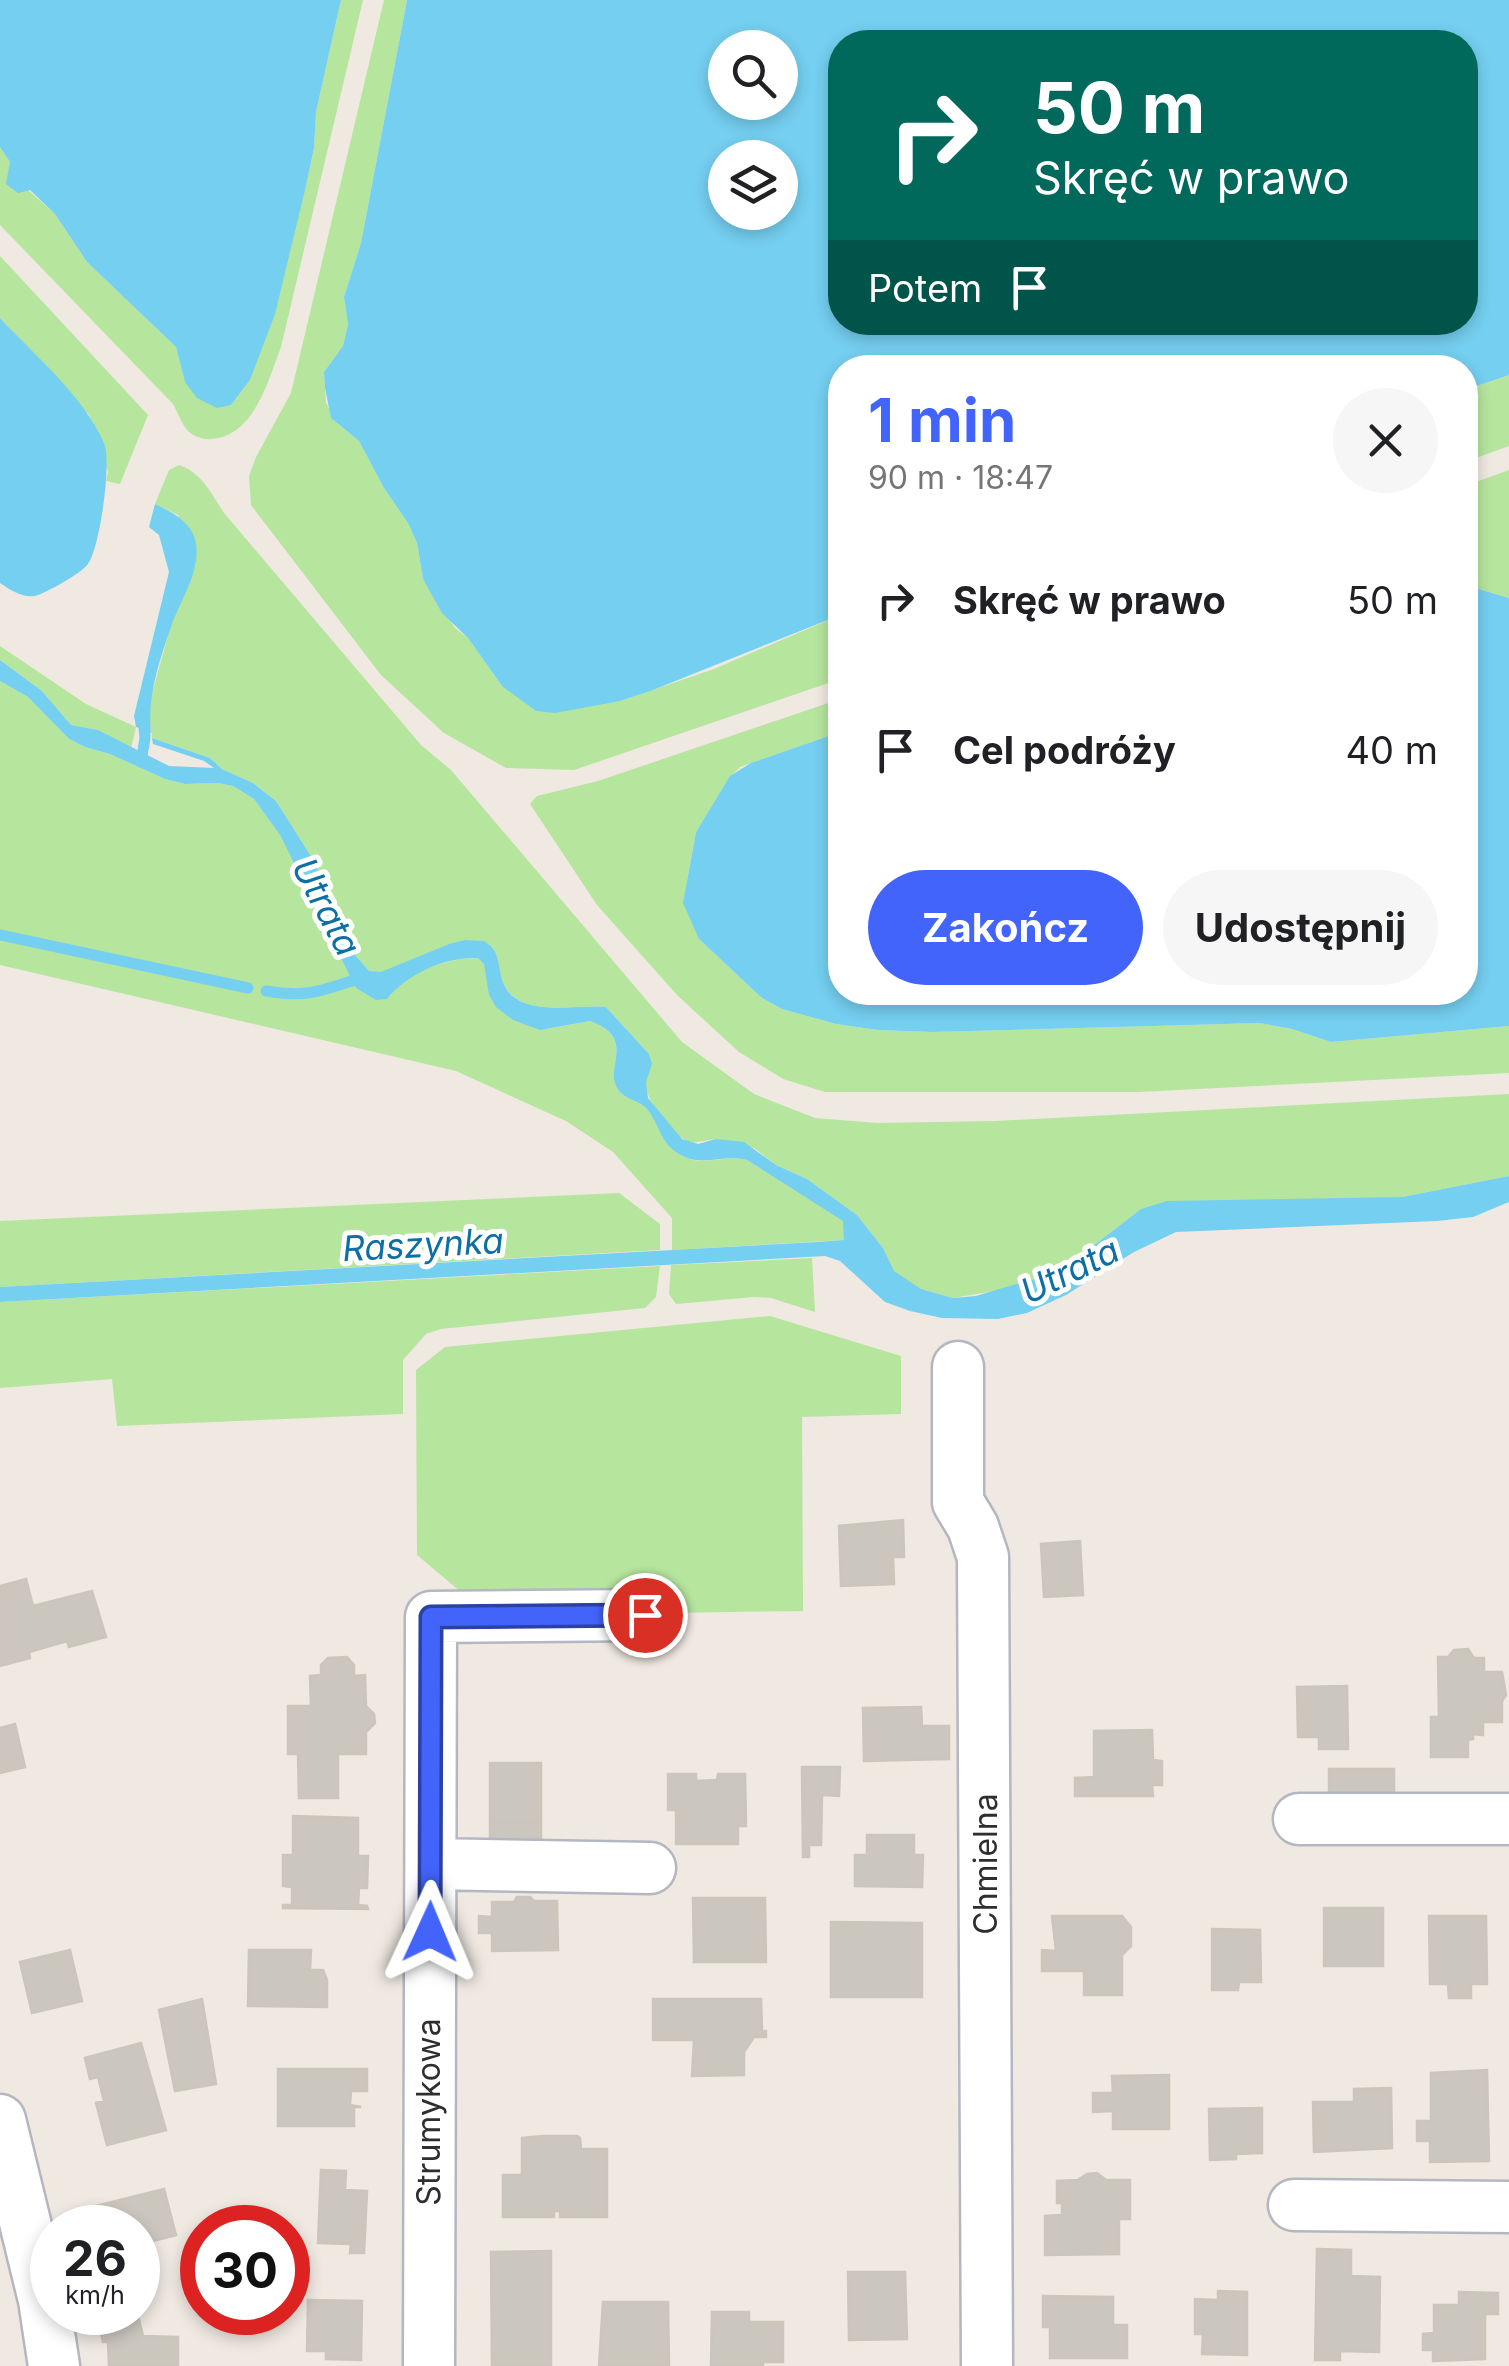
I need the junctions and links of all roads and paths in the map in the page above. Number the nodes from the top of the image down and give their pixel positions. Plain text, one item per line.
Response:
1 (958, 1367) dead end
2 (645, 1615) dead end
3 (1299, 1819) dead end
4 (1509, 1819) edge
5 (431, 1864) junction
6 (650, 1868) dead end
7 (0, 2120) edge
8 (1294, 2204) dead end
9 (1509, 2206) edge
10 (54, 2366) edge
11 (429, 2366) edge
12 (987, 2366) edge

1 - 12 street, Chmielna
2 - 5 street, Strumykowa
3 - 4 street
5 - 6 street
5 - 11 street, Strumykowa
7 - 10 street
8 - 9 street

